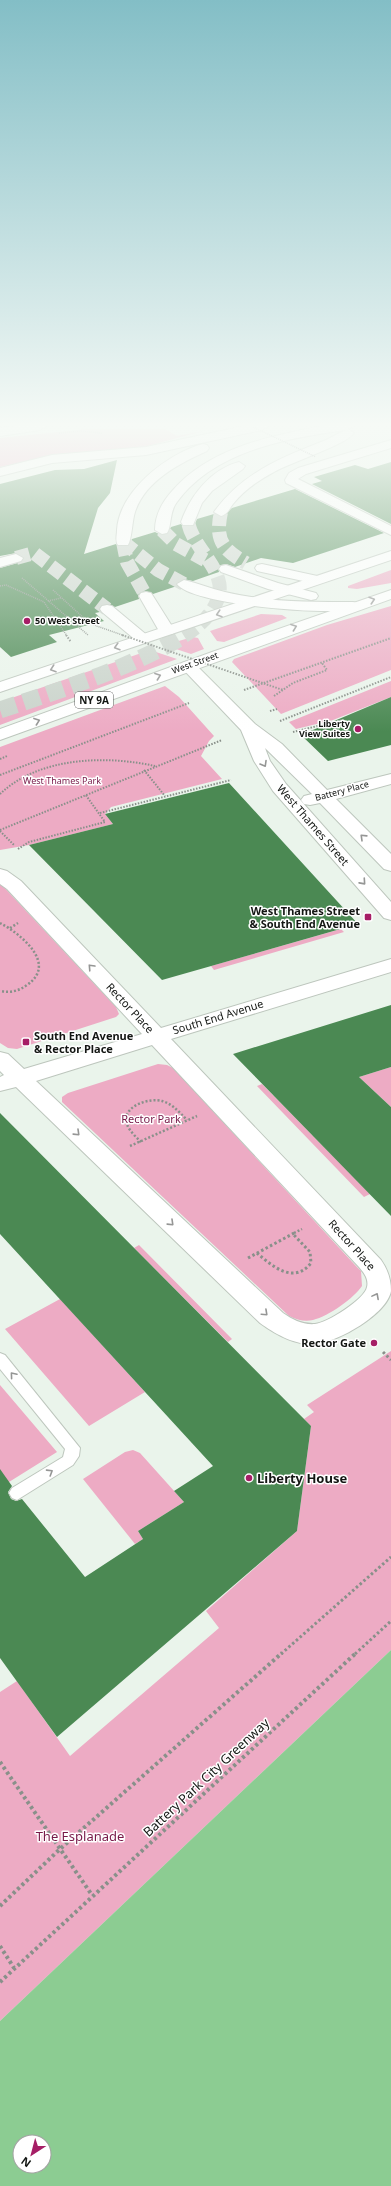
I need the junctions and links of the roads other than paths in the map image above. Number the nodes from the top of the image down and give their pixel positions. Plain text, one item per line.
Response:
1 (124, 528) edge
2 (123, 542) dead end
3 (391, 555) edge
4 (16, 558) tunnel mouth
5 (0, 563) edge
6 (246, 563) tunnel mouth
7 (226, 569) tunnel mouth
8 (317, 580) junction
9 (184, 584) tunnel mouth
10 (288, 591) junction
11 (391, 594) edge
12 (146, 596) tunnel mouth
13 (256, 602) junction
14 (353, 606) junction
15 (107, 609) tunnel mouth
16 (167, 631) junction
17 (143, 639) junction
18 (188, 666) junction
19 (0, 687) edge
20 (249, 728) junction
21 (0, 735) edge
22 (391, 778) edge
23 (322, 797) junction
24 (294, 804) junction
25 (391, 865) edge
26 (0, 875) edge
27 (391, 914) edge
28 (391, 965) edge
29 (156, 1036) junction
30 (0, 1059) edge
31 (10, 1081) edge
32 (0, 1359) edge
33 (17, 1493) dead end

1 - 2 main road
3 - 8 main road
4 - 5 main road
6 - 8 main road
7 - 10 main road
8 - 10 main road
9 - 13 main road
10 - 13 main road
10 - 14 main road
14 -> 11 main road, West Street / NY 9A
12 - 16 main road
13 - 14 main road
13 -> 16 main road
18 -> 14 main road, West Street / NY 9A
15 - 17 main road
16 - 17 main road
17 -> 19 main road
18 - 20 main road, West Thames Street
21 -> 18 main road, West Street / NY 9A
20 - 23 main road, West Thames Street
20 -> 24 main road, West Thames Street
22 - 23 main road, Battery Place
23 - 24 main road, Battery Place
25 -> 23 main road, West Thames Street
24 -> 27 main road, West Thames Street
29 -> 26 main road, Rector Place
28 - 29 main road, South End Avenue
29 - 31 main road, South End Avenue
31 -> 29 main road, Rector Place
30 - 31 main road, Rector Place
33 -> 32 lane

